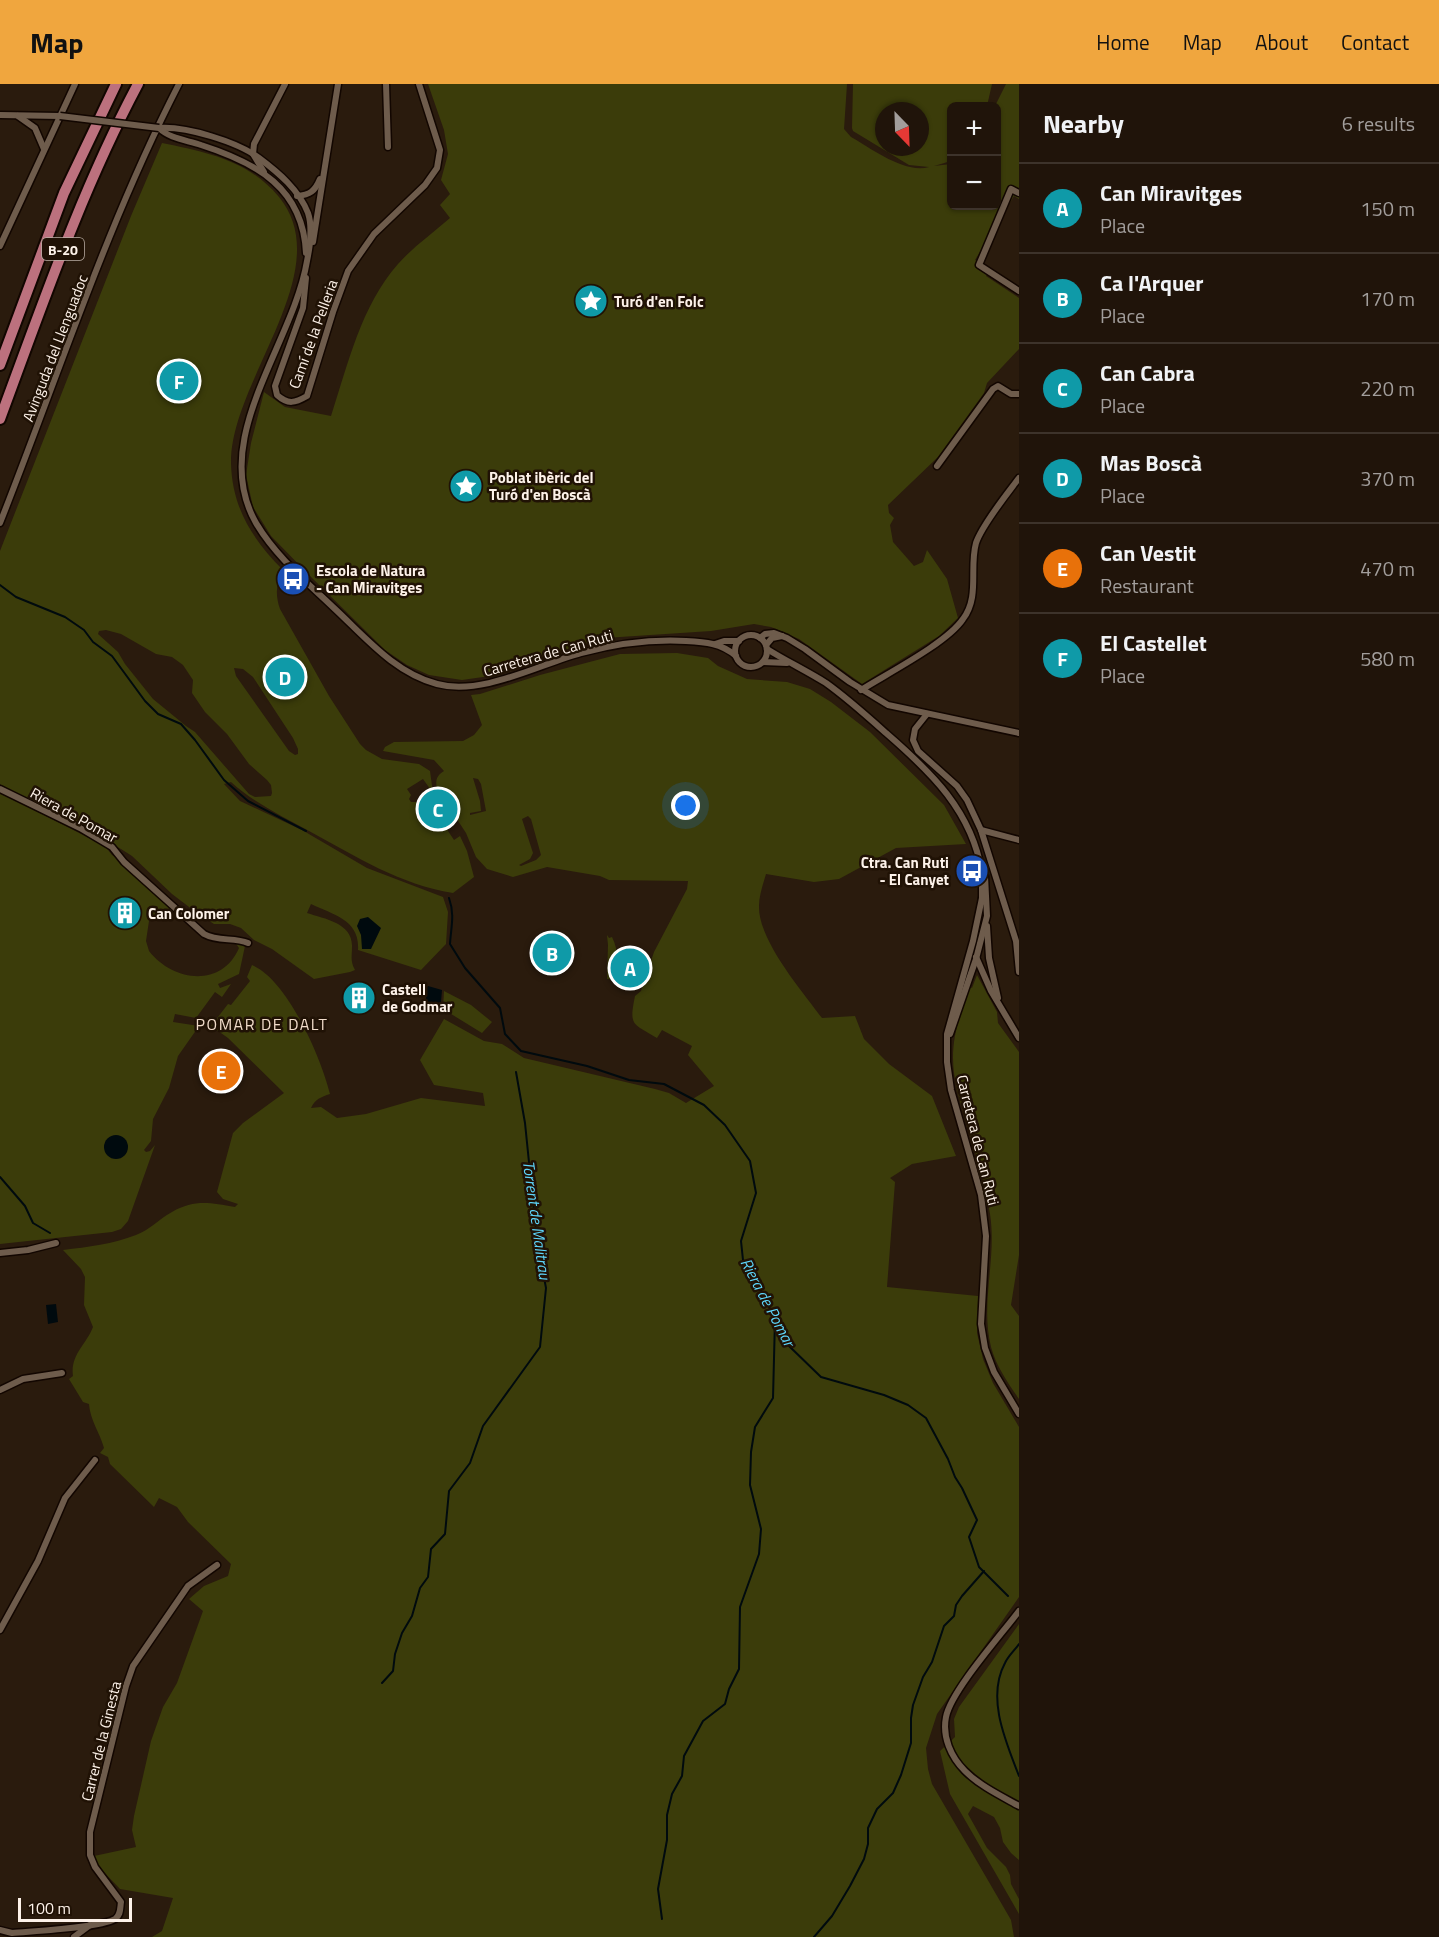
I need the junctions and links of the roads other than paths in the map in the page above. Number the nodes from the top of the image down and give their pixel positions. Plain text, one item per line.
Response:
1 (75, 84) edge
2 (116, 84) edge
3 (138, 84) edge
4 (179, 84) edge
5 (285, 84) edge
6 (338, 84) edge
7 (386, 84) edge
8 (419, 84) edge
9 (0, 115) edge
10 (17, 115) junction
11 (60, 116) junction
12 (159, 128) junction
13 (254, 144) junction
14 (243, 147) junction
15 (388, 147) dead end
16 (44, 149) junction
17 (253, 154) junction
18 (323, 173) junction
19 (266, 174) junction
20 (284, 190) junction
21 (1019, 193) edge
22 (299, 196) junction
23 (0, 246) edge
24 (306, 266) junction
25 (1019, 291) edge
26 (0, 365) edge
27 (1019, 394) edge
28 (289, 403) joint
29 (0, 419) edge
30 (938, 466) dead end
31 (1019, 478) edge
32 (1010, 490) junction
33 (1019, 491) edge
34 (0, 523) edge
35 (783, 636) junction
36 (760, 638) junction
37 (739, 641) junction
38 (715, 644) junction
39 (766, 647) junction
40 (736, 656) junction
41 (763, 662) junction
42 (791, 663) junction
43 (861, 690) junction
44 (927, 714) junction
45 (1019, 733) edge
46 (0, 789) edge
47 (981, 830) junction
48 (1019, 840) edge
49 (982, 873) junction
50 (982, 898) junction
51 (987, 916) junction
52 (248, 943) dead end
53 (976, 959) junction
54 (1019, 972) edge
55 (999, 1002) junction
56 (1019, 1038) edge
57 (948, 1043) junction
58 (56, 1243) dead end
59 (0, 1253) edge
60 (62, 1373) dead end
61 (0, 1390) edge
62 (1019, 1414) edge
63 (95, 1460) dead end
64 (218, 1565) dead end
65 (1019, 1611) edge
66 (0, 1630) edge
67 (1019, 1806) edge
68 (91, 1924) junction
69 (64, 1927) junction
70 (0, 1930) edge
71 (72, 1937) edge

1 - 11 street
2 - 26 highway, B-20
3 - 29 highway, B-20
4 - 12 street, Avinguda del Llenguadoc
5 - 13 street
6 - 18 street, Carretera de Can Ruti
7 - 15 street
8 - 28 street, Camí de la Pelleria
9 - 10 street, Carretera de Can Ruti
10 - 11 street, Carretera de Can Ruti
10 - 16 street
11 - 12 street, Carretera de Can Ruti, bridge
11 - 16 street
12 - 14 street, Carretera de Can Ruti
12 - 19 street, Carretera de Can Ruti
12 - 34 street, Avinguda del Llenguadoc
13 - 14 street
13 - 17 street
14 - 17 street, Carretera de Can Ruti
16 - 23 street
17 - 19 street, Carretera de Can Ruti
17 - 22 street, Carretera de Can Ruti
18 - 22 street
18 - 24 street, Carretera de Can Ruti
19 - 20 street, Carretera de Can Ruti
20 - 22 street, Carretera de Can Ruti
20 - 24 street, Carretera de Can Ruti
21 - 25 street
22 - 24 street, Carretera de Can Ruti
24 - 28 street, Carretera de Can Ruti
24 - 38 street, Carretera de Can Ruti
27 - 30 street
31 - 32 street
32 - 33 street
32 - 43 street
35 - 36 street
35 - 39 street
35 - 43 street
36 - 37 street
36 - 39 street
37 - 38 street, Carretera de Can Ruti
37 - 40 street
38 - 40 street, Carretera de Can Ruti
39 - 41 street
39 - 42 street, Carretera de Can Ruti
40 - 41 street
41 - 42 street
42 - 49 street, Carretera de Can Ruti
43 - 44 street
44 - 45 street
44 - 47 street
46 - 52 street, Riera de Pomar
47 - 48 street
47 - 54 street
49 - 50 street, Carretera de Can Ruti
49 - 51 street, Carretera de Can Ruti
50 - 53 street, Carretera de Can Ruti
50 - 57 street, Carretera de Can Ruti
51 - 53 street, Carretera de Can Ruti
51 - 55 street
53 - 55 street
53 - 57 street, Carretera de Can Ruti
55 - 56 street
57 - 62 street, Carretera de Can Ruti
58 - 59 street
60 - 61 street
63 - 66 street
64 - 68 street, Carrer de la Ginesta
65 - 67 street
68 - 69 street
68 - 71 street
69 - 70 street
69 - 71 street

